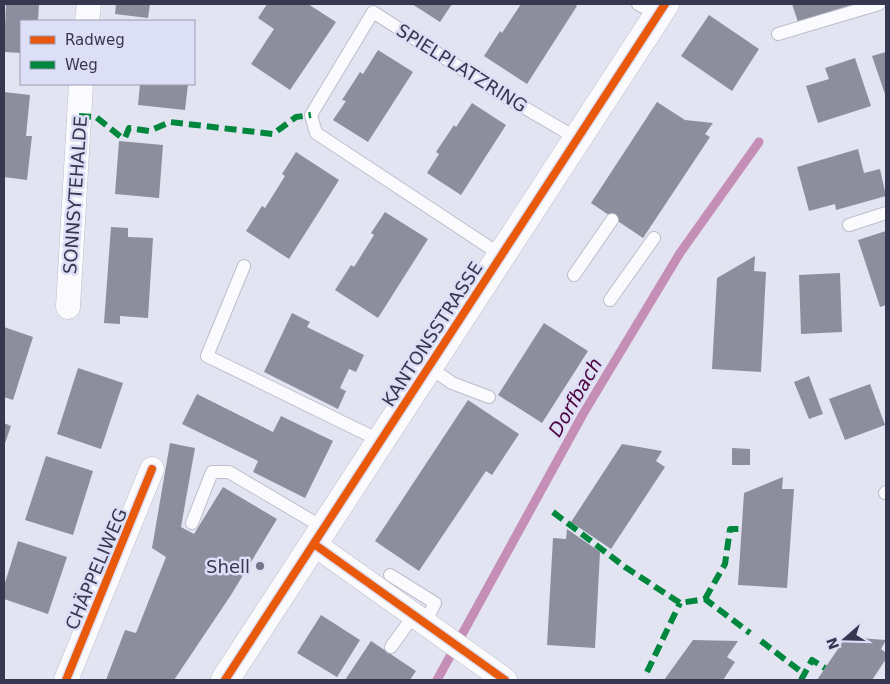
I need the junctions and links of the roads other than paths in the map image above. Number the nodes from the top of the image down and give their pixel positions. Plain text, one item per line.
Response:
1 (89, 4) edge
2 (879, 4) edge
3 (654, 8) edge
4 (87, 20) edge
5 (778, 34) dead end
6 (82, 85) edge
7 (578, 139) junction
8 (886, 213) edge
9 (612, 220) dead end
10 (849, 225) dead end
11 (654, 238) dead end
12 (501, 255) junction
13 (244, 266) dead end
14 (574, 276) dead end
15 (610, 300) dead end
16 (68, 307) dead end
17 (429, 367) junction
18 (489, 397) dead end
19 (381, 441) junction
20 (152, 469) dead end
21 (192, 523) dead end
22 (319, 536) junction
23 (390, 574) dead end
24 (426, 624) junction
25 (391, 647) dead end
26 (66, 680) edge
27 (225, 680) edge
28 (505, 680) edge

1 - 4 street
2 - 5 lane
3 - 7 main road, KANTONSSTRASSE
6 - 16 street, SONNSYTEHALDE
7 - 12 main road, KANTONSSTRASSE
7 - 12 lane, SPIELPLATZRING
8 - 10 lane
9 - 14 lane
11 - 15 lane
12 - 17 main road, KANTONSSTRASSE
13 - 19 lane
17 - 18 lane
17 - 19 main road, KANTONSSTRASSE
19 - 22 main road, KANTONSSTRASSE
20 - 26 street, CHÄPPELIWEG
21 - 22 lane
22 - 24 street
22 - 27 main road, KANTONSSTRASSE
23 - 24 lane
24 - 25 lane
24 - 28 street

